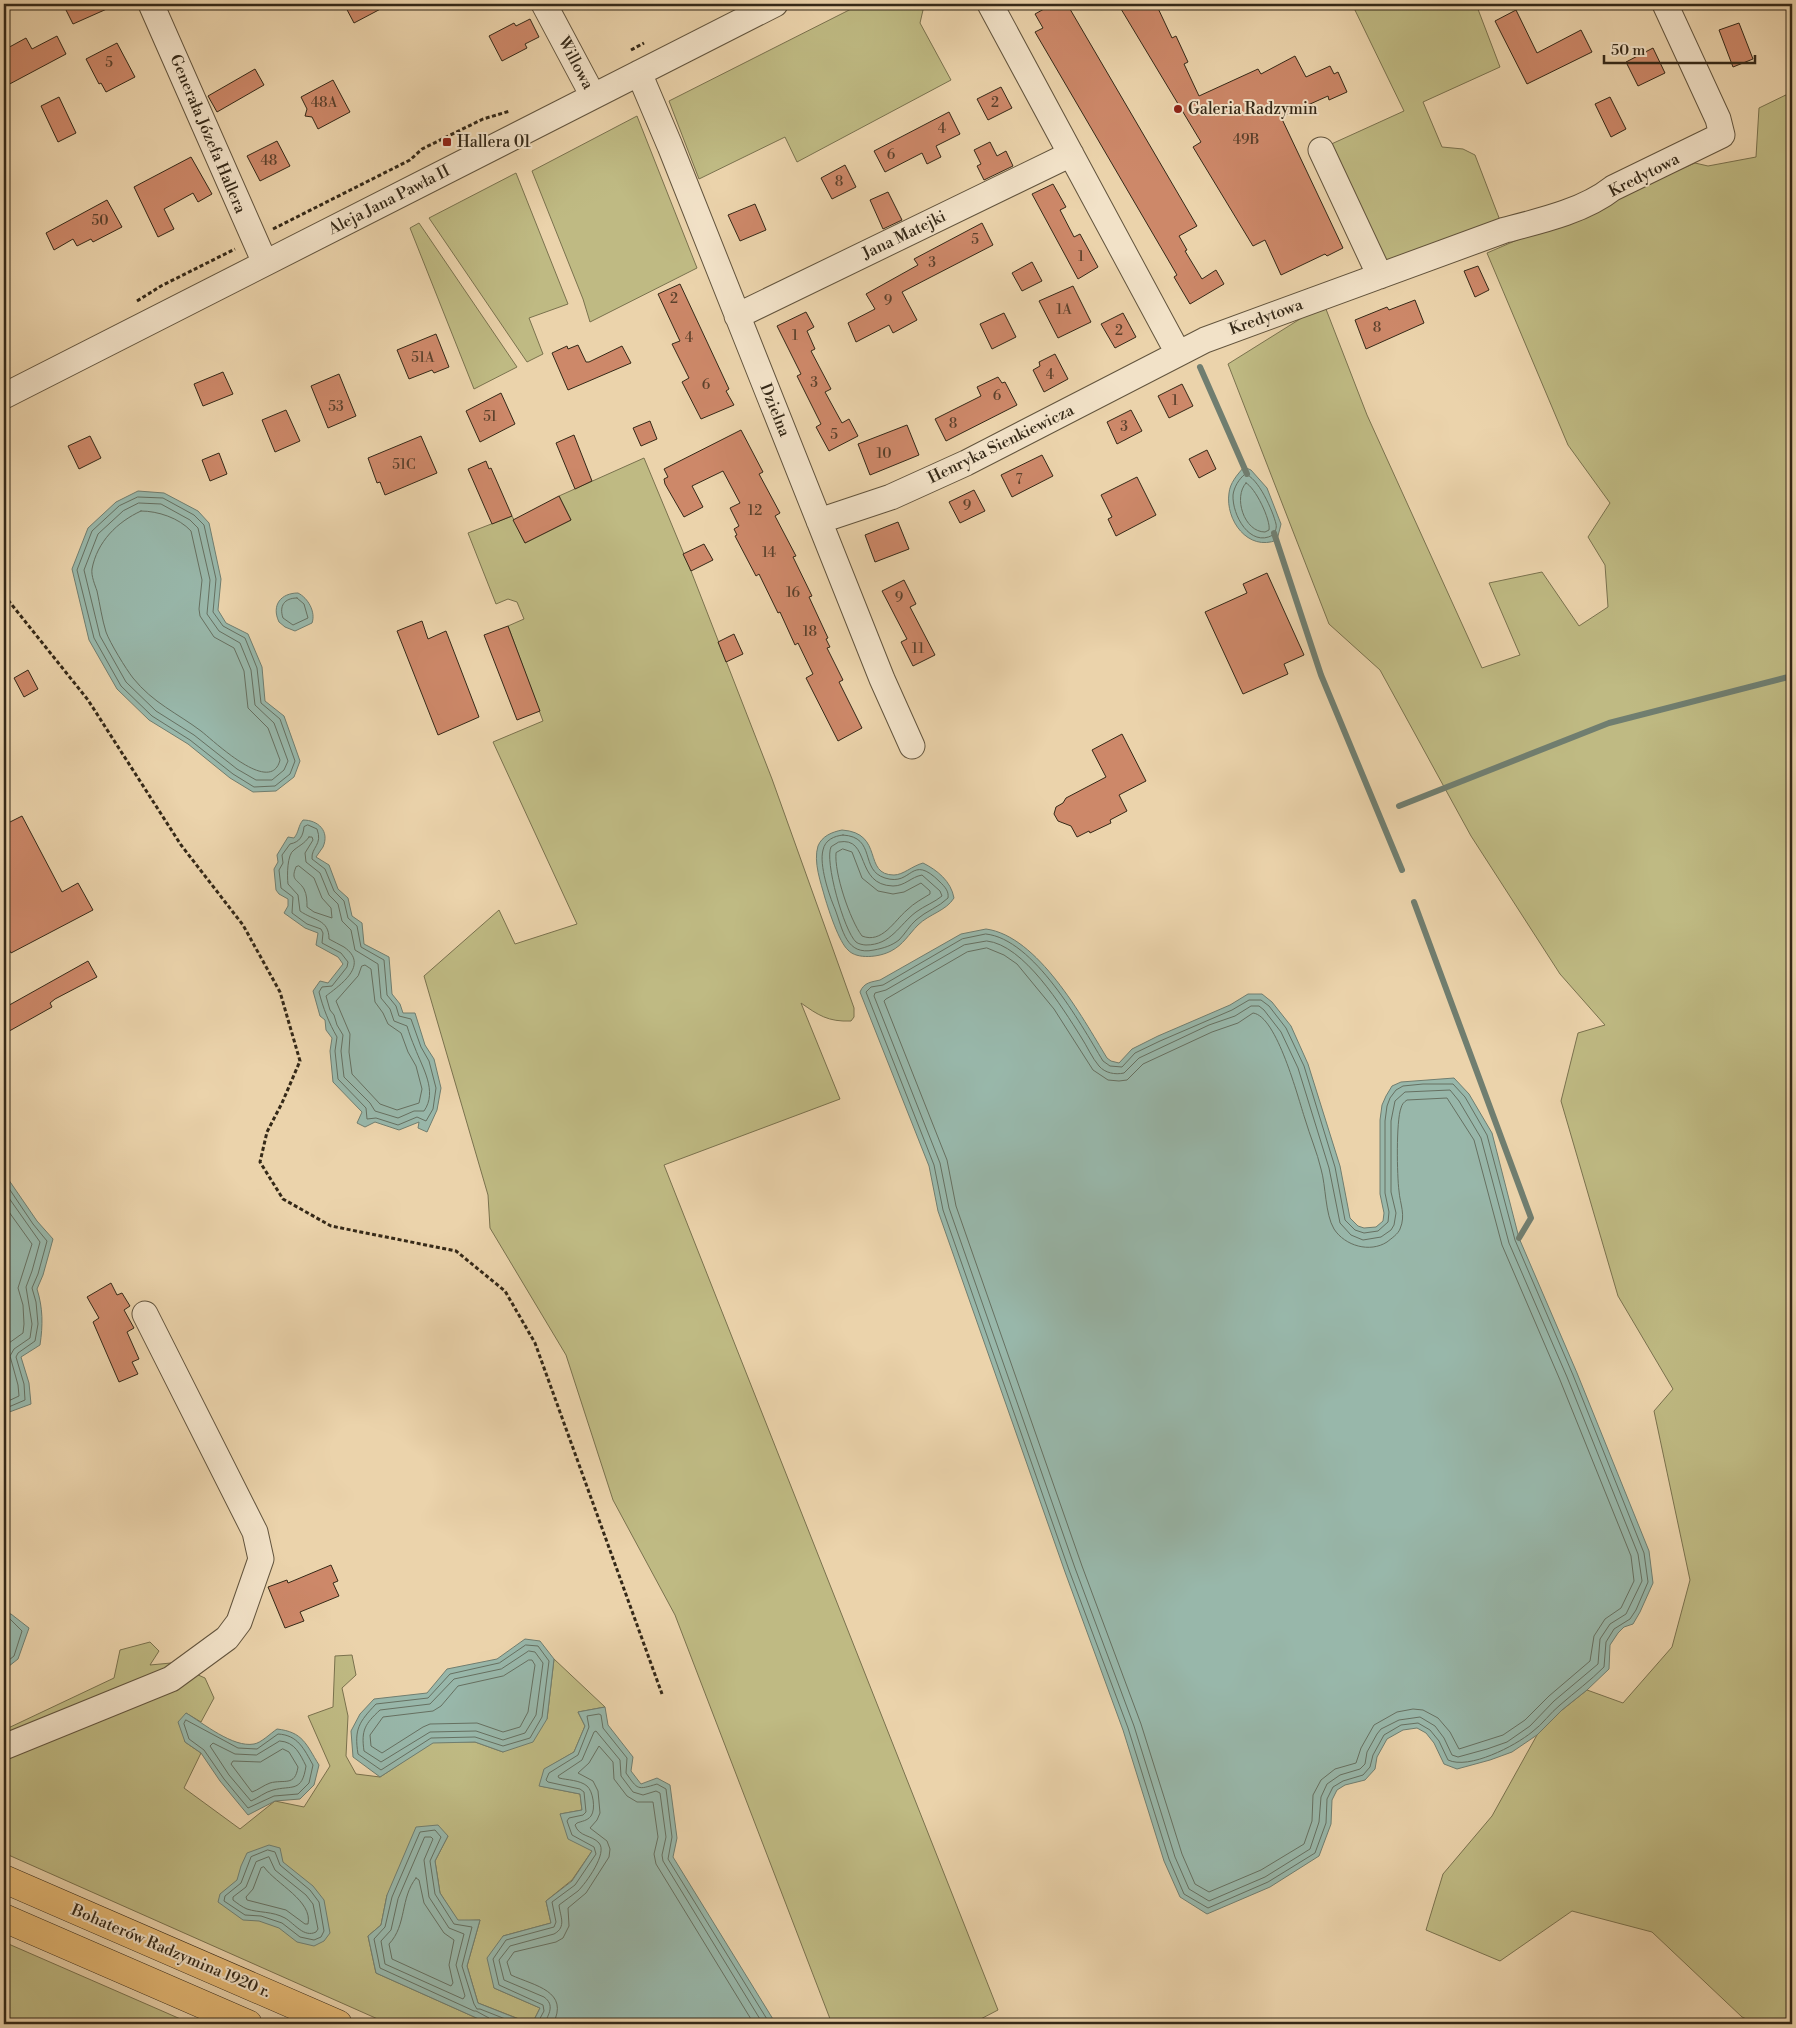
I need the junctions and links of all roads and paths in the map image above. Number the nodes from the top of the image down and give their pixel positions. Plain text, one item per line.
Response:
1 (151, 4) edge
2 (544, 4) edge
3 (774, 4) edge
4 (990, 4) edge
5 (1665, 4) edge
6 (638, 73) junction
7 (593, 96) junction
8 (504, 114) dead end
9 (1321, 150) dead end
10 (1071, 154) junction
11 (272, 230) dead end
12 (236, 248) dead end
13 (265, 263) junction
14 (1380, 276) junction
15 (130, 305) dead end
16 (738, 316) junction
17 (1178, 353) junction
18 (4, 396) edge
19 (819, 521) junction
20 (4, 595) edge
21 (912, 746) dead end
22 (145, 1314) dead end
23 (662, 1694) dead end
24 (4, 1747) edge
25 (4, 1878) edge
26 (4, 1918) edge
27 (4, 1928) edge
28 (58, 1941) junction
29 (248, 2024) edge
30 (338, 2024) edge

1 - 13 street, Generała Józefa Hallera
2 - 7 street, Willowa
3 - 6 street, Aleja Jana Pawła II
4 - 10 street
5 - 14 street, Kredytowa
6 - 7 street, Aleja Jana Pawła II
6 - 16 street, Dzielna
7 - 13 street, Aleja Jana Pawła II
8 - 11 path
9 - 14 street
10 - 16 street, Jana Matejki
10 - 17 street
12 - 15 path
13 - 18 street, Aleja Jana Pawła II
14 - 17 street, Kredytowa
16 - 19 street, Dzielna
17 - 19 street, Henryka Sienkiewicza
19 - 21 street, Dzielna
20 - 23 path
22 - 24 street
25 - 30 main road, Bohaterów Radzymina 1920 r.
26 - 28 main road
27 - 28 main road
28 - 29 main road

